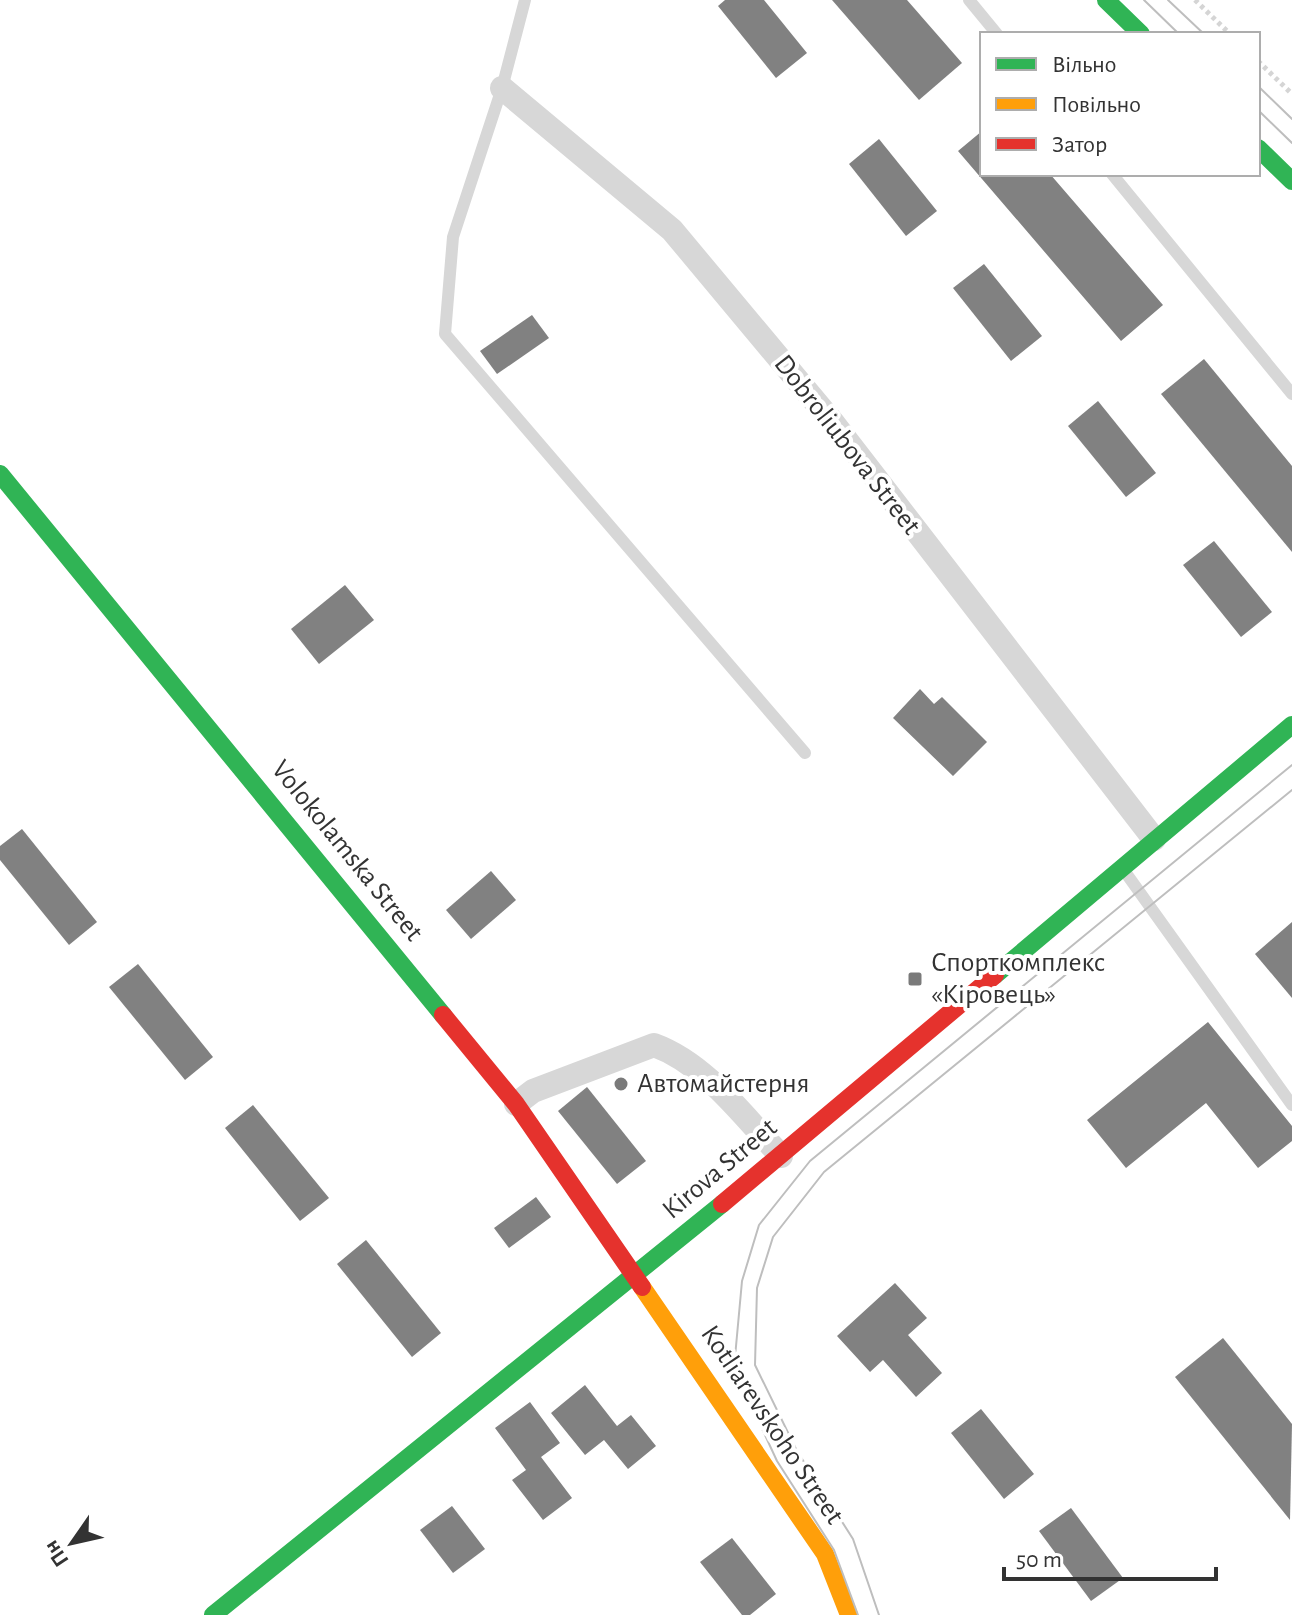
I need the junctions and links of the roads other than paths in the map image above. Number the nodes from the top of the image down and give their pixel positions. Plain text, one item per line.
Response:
1 (525, 0) edge
2 (969, 0) edge
3 (1106, 0) edge
4 (995, 32) edge
5 (1139, 32) edge
6 (502, 88) junction
7 (1260, 150) edge
8 (1114, 176) edge
9 (1292, 181) edge
10 (1292, 394) edge
11 (0, 474) edge
12 (1292, 725) edge
13 (805, 753) dead end
14 (1154, 839) junction
15 (1122, 866) junction
16 (516, 1104) junction
17 (1292, 1105) edge
18 (781, 1156) junction
19 (636, 1274) junction
20 (213, 1615) edge
21 (849, 1615) edge

1 - 6 lane
2 - 4 lane
3 - 5 main road
6 - 13 lane
6 - 14 street, Dobroliubova Street
7 - 9 main road
8 - 10 lane
11 - 16 main road, Volokolamska Street
12 - 14 main road, Kirova Street
14 - 15 main road, Kirova Street
15 - 17 lane
15 - 18 main road, Kirova Street
16 - 18 street
16 - 19 main road, Volokolamska Street
18 - 19 main road, Kirova Street
19 - 20 main road, Kirova Street
19 - 21 main road, Kotliarevskoho Street

